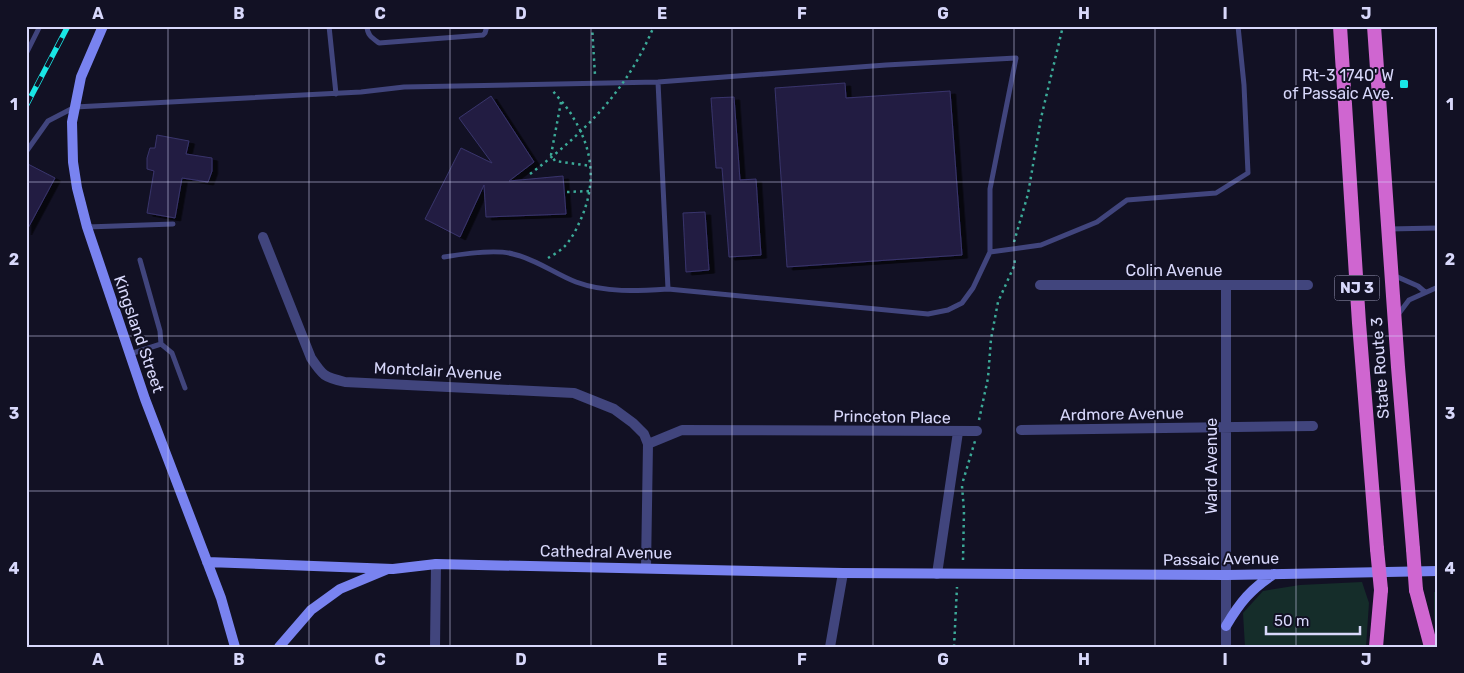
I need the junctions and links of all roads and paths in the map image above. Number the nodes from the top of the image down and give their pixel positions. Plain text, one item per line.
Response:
1 (40, 26) edge
2 (103, 26) edge
3 (329, 26) edge
4 (367, 26) edge
5 (487, 26) edge
6 (592, 26) edge
7 (654, 26) edge
8 (1063, 26) edge
9 (1238, 26) edge
10 (1340, 26) edge
11 (1374, 26) edge
12 (26, 54) edge
13 (658, 82) junction
14 (596, 83) junction
15 (548, 84) junction
16 (336, 94) junction
17 (561, 102) junction
18 (75, 108) junction
19 (26, 152) edge
20 (591, 166) junction
21 (530, 174) dead end
22 (590, 190) junction
23 (567, 192) dead end
24 (173, 224) dead end
25 (87, 227) junction
26 (1438, 228) edge
27 (1388, 229) junction
28 (263, 237) dead end
29 (1012, 248) junction
30 (990, 252) junction
31 (444, 256) dead end
32 (140, 260) dead end
33 (541, 264) junction
34 (1391, 274) junction
35 (1040, 285) dead end
36 (1226, 286) junction
37 (1308, 286) dead end
38 (1438, 287) edge
39 (668, 289) junction
40 (1426, 292) junction
41 (1394, 320) junction
42 (161, 344) junction
43 (130, 354) junction
44 (185, 388) dead end
45 (1313, 426) dead end
46 (1226, 428) junction
47 (1021, 430) dead end
48 (977, 431) junction
49 (958, 432) junction
50 (648, 444) junction
51 (963, 560) dead end
52 (207, 562) junction
53 (436, 564) junction
54 (646, 568) junction
55 (394, 569) junction
56 (1438, 571) edge
57 (843, 573) junction
58 (938, 574) junction
59 (1005, 574) joint
60 (1275, 574) junction
61 (1227, 575) junction
62 (957, 587) dead end
63 (1381, 590) junction
64 (1416, 590) junction
65 (1226, 626) junction
66 (235, 647) edge
67 (279, 647) edge
68 (435, 647) edge
69 (830, 647) edge
70 (954, 647) edge
71 (1226, 647) edge
72 (1376, 647) edge
73 (1385, 647) edge
74 (1420, 647) edge
75 (1431, 647) edge

1 - 12 lane
2 - 18 main road, Kingsland Street
3 - 16 lane
4 - 5 lane
6 - 14 path
7 - 21 path, bridge
8 - 29 path
9 - 29 lane
10 - 63 highway, State Route 3 / NJ 3, bridge
11 - 27 highway, State Route 3 / NJ 3
13 - 14 lane
13 - 30 lane
13 - 39 lane
14 - 15 lane
15 - 16 lane
15 - 17 path
16 - 18 lane
17 - 20 path
17 - 20 path
18 - 19 lane
18 - 25 main road, Kingsland Street
20 - 22 path
22 - 23 path
22 - 33 path
24 - 25 lane
25 - 43 main road, Kingsland Street
26 - 27 lane
27 - 34 highway, State Route 3 / NJ 3
28 - 50 street, Montclair Avenue
29 - 30 lane
29 - 48 path
30 - 39 lane
31 - 33 lane
32 - 42 lane
33 - 39 lane
34 - 40 lane
34 - 41 highway, State Route 3 / NJ 3
35 - 36 street, Colin Avenue
36 - 37 street, Colin Avenue
36 - 46 street, Ward Avenue
38 - 40 lane
40 - 41 lane
41 - 64 highway, State Route 3 / NJ 3, bridge
42 - 43 lane
42 - 44 lane
43 - 52 main road, Kingsland Street
45 - 46 street, Ardmore Avenue
46 - 47 street, Ardmore Avenue
46 - 61 street, Ward Avenue
48 - 49 street
48 - 51 path
49 - 50 street, Princeton Place
49 - 58 street, Princeton Place
50 - 54 street
52 - 55 main road, Cathedral Avenue
52 - 66 main road, Kingsland Street
53 - 54 main road, Cathedral Avenue
53 - 55 main road, Cathedral Avenue
53 - 68 street
54 - 57 main road, Cathedral Avenue
55 - 67 main road
56 - 60 main road, Passaic Avenue
57 - 58 main road, Cathedral Avenue
57 - 69 street
58 - 59 main road, Cathedral Avenue
59 - 61 main road, Passaic Avenue
60 - 61 main road, Passaic Avenue
60 - 65 main road
61 - 65 street, Ward Avenue
62 - 70 path
63 - 72 highway
63 - 73 highway, State Route 3 / NJ 3
64 - 74 highway, State Route 3 / NJ 3
64 - 75 highway
65 - 71 street, Ward Avenue

